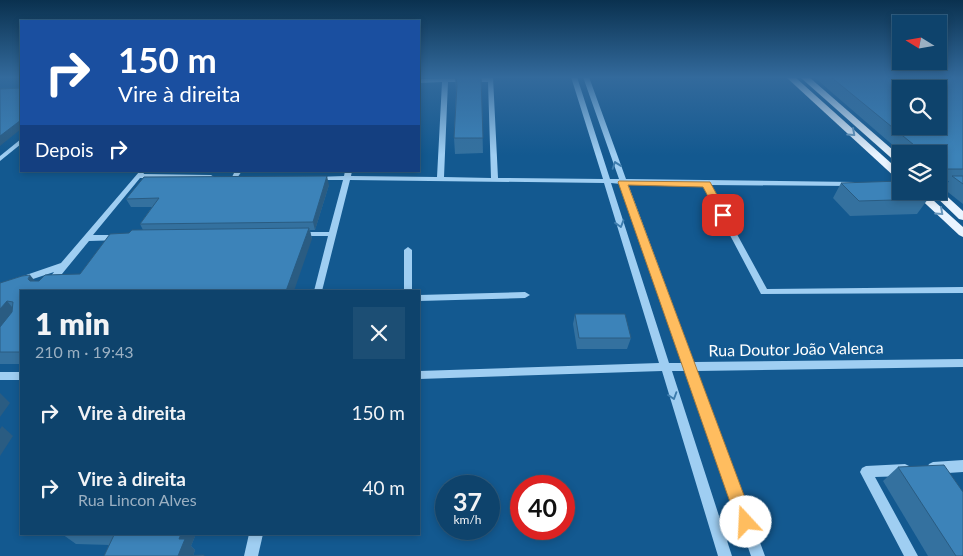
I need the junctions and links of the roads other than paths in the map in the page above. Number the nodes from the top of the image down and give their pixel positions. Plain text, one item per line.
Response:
1 (445, 103) edge
2 (491, 103) edge
3 (582, 103) edge
4 (595, 103) edge
5 (819, 103) edge
6 (834, 103) edge
7 (20, 142) edge
8 (892, 154) edge
9 (0, 159) edge
10 (892, 169) edge
11 (140, 174) edge
12 (237, 174) edge
13 (349, 175) edge
14 (216, 177) edge
15 (226, 177) edge
16 (245, 177) edge
17 (310, 178) edge
18 (440, 180) junction
19 (495, 180) junction
20 (606, 182) junction
21 (622, 182) junction
22 (706, 184) junction
23 (862, 184) edge
24 (947, 185) edge
25 (963, 185) edge
26 (927, 200) edge
27 (945, 200) edge
28 (963, 217) edge
29 (963, 233) edge
30 (293, 234) edge
31 (333, 234) junction
32 (87, 238) junction
33 (125, 238) edge
34 (408, 250) dead end
35 (65, 265) junction
36 (0, 287) edge
37 (44, 290) edge
38 (318, 290) edge
39 (408, 290) edge
40 (963, 290) edge
41 (525, 295) dead end
42 (420, 298) edge
43 (963, 363) edge
44 (664, 367) junction
45 (689, 367) junction
46 (420, 375) edge
47 (0, 376) edge
48 (20, 376) edge
49 (963, 466) edge
50 (256, 535) edge
51 (251, 556) edge
52 (725, 556) edge
53 (758, 556) edge
54 (911, 556) edge

1 - 18 street
2 - 19 street
3 - 20 street
21 -> 4 street
5 -> 10 main road
6 - 8 main road
7 - 9 street
11 - 14 street
11 - 32 street
12 - 15 street
12 - 16 street
13 - 17 street
13 - 18 street
13 - 31 street
18 - 19 street
19 - 20 street
20 - 21 street
20 -> 44 street
21 - 22 street
21 - 45 street
22 - 23 street
22 - 40 street
24 - 25 street
26 -> 29 main road
27 - 28 main road
30 - 31 street
31 - 38 street
32 - 33 street
32 - 35 street
34 - 39 street
35 - 36 street
35 - 37 street
41 - 42 street
43 - 45 street, Rua Doutor João Valenca
44 - 45 street, Rua Doutor João Valenca
44 - 46 street, Rua Doutor João Valenca
44 -> 52 street
45 - 53 street
47 - 48 street
49 - 54 street
50 - 51 street

